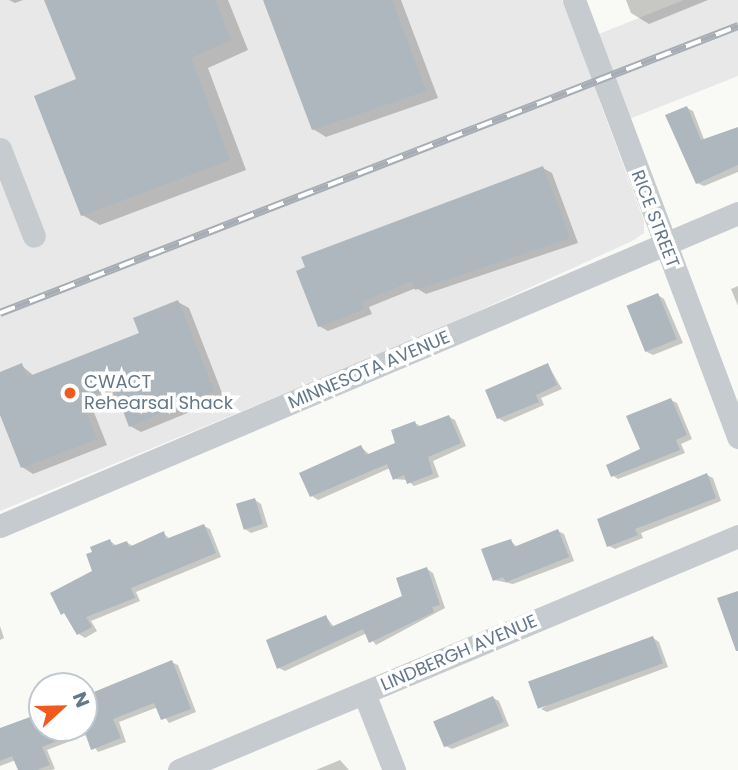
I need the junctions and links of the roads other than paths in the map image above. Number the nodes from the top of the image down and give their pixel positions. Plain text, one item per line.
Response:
1 (574, 0) edge
2 (0, 149) edge
3 (738, 213) edge
4 (34, 236) dead end
5 (665, 245) junction
6 (738, 437) edge
7 (0, 526) edge
8 (738, 536) edge
9 (364, 692) junction
10 (179, 770) edge
11 (394, 770) edge

1 - 5 street, RICE STREET
2 - 4 street
3 - 5 street, MINNESOTA AVENUE
5 - 6 street, RICE STREET
5 - 7 street, MINNESOTA AVENUE
8 - 9 street, LINDBERGH AVENUE
9 - 10 street, LINDBERGH AVENUE
9 - 11 street

